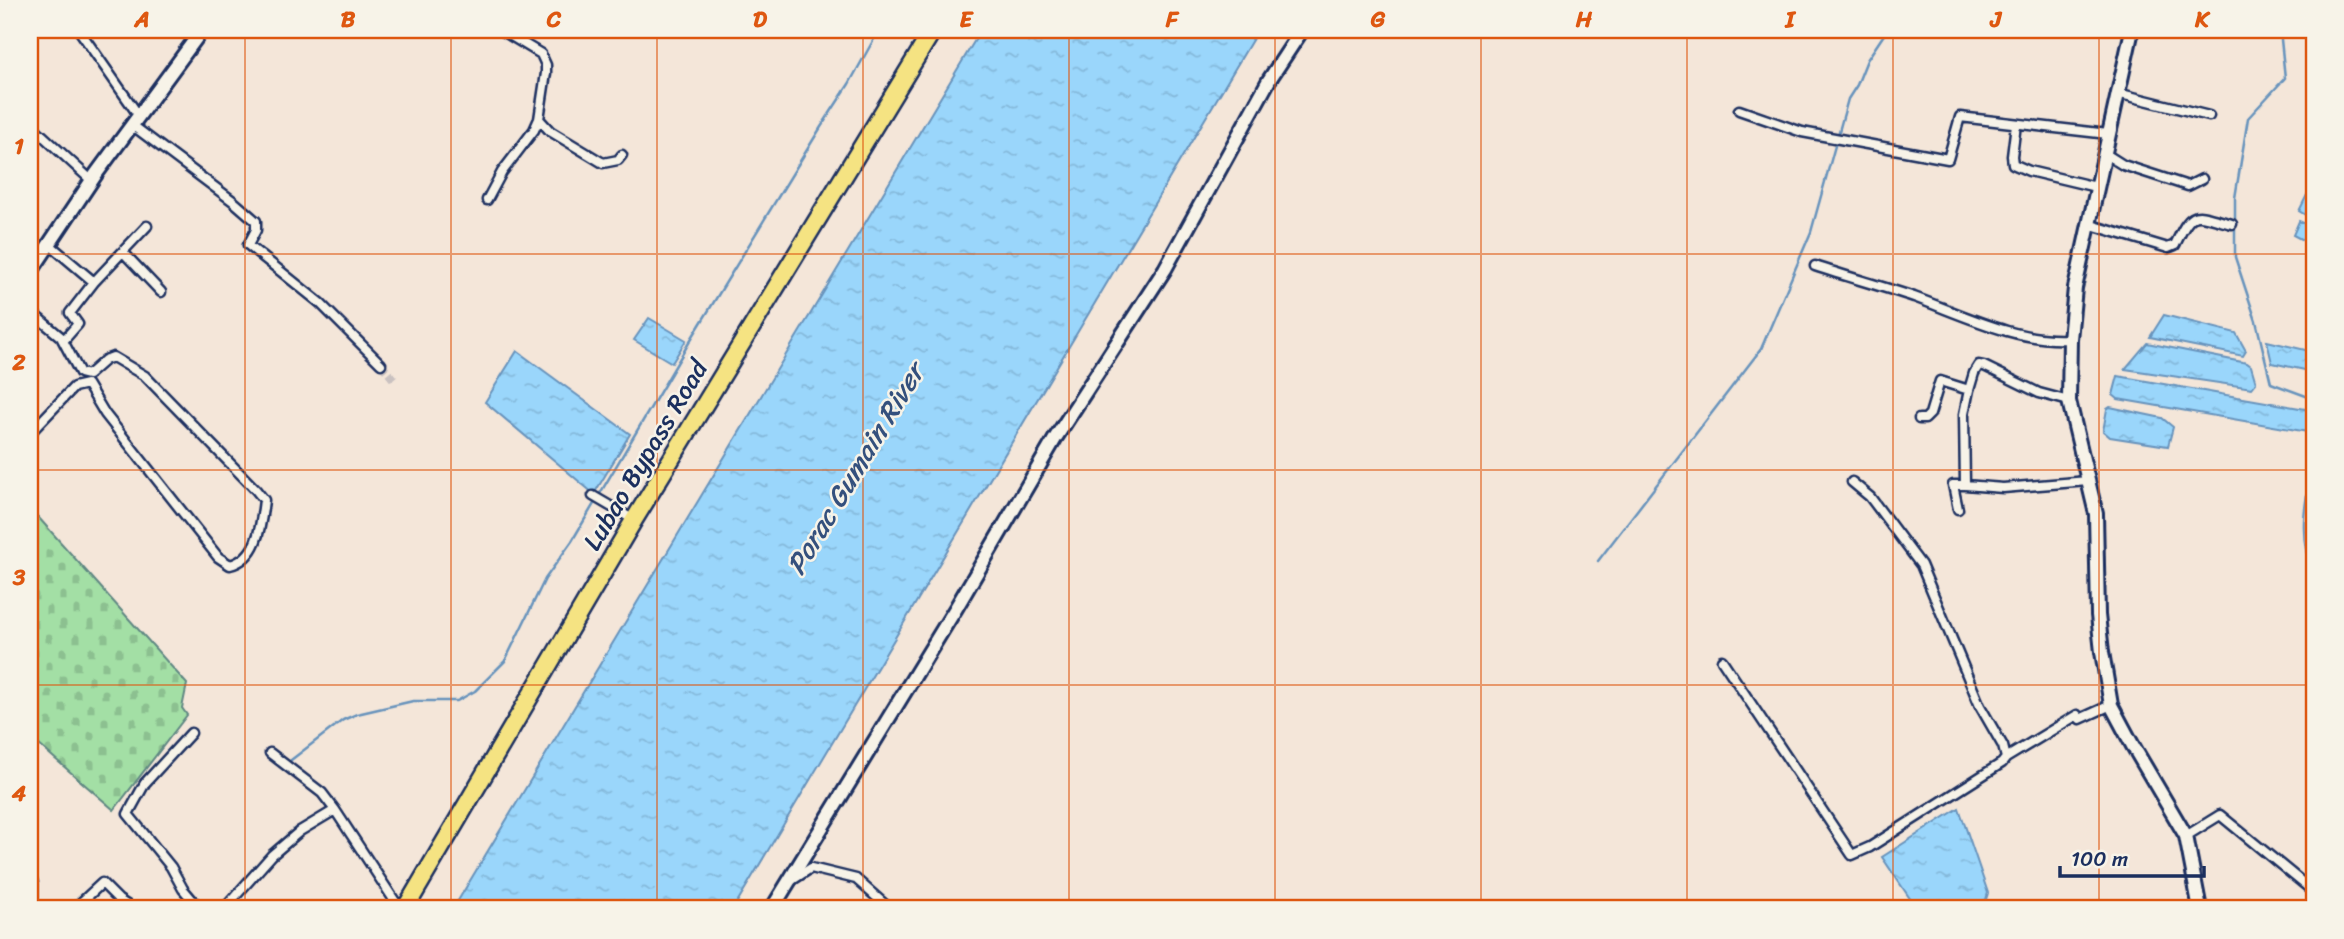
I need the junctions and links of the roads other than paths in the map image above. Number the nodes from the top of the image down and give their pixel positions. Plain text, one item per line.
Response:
1 (79, 30) edge
2 (202, 30) edge
3 (501, 30) edge
4 (933, 30) edge
5 (1302, 30) edge
6 (2132, 30) edge
7 (2117, 93) junction
8 (1739, 110) dead end
9 (2209, 116) dead end
10 (539, 119) junction
11 (135, 120) junction
12 (30, 124) edge
13 (2016, 124) junction
14 (2108, 134) junction
15 (2104, 153) junction
16 (622, 155) dead end
17 (2202, 179) dead end
18 (92, 181) junction
19 (2096, 187) junction
20 (487, 200) dead end
21 (2088, 224) junction
22 (2232, 224) dead end
23 (147, 226) dead end
24 (49, 244) junction
25 (123, 252) junction
26 (1815, 266) dead end
27 (30, 273) edge
28 (94, 282) junction
29 (161, 292) dead end
30 (30, 311) edge
31 (2070, 339) junction
32 (64, 340) junction
33 (381, 364) tunnel mouth
34 (84, 373) junction
35 (81, 385) junction
36 (1969, 390) junction
37 (2069, 401) junction
38 (1919, 419) dead end
39 (30, 433) edge
40 (2088, 481) junction
41 (1852, 482) dead end
42 (1965, 485) junction
43 (596, 498) dead end
44 (1958, 509) dead end
45 (634, 520) junction
46 (1722, 660) dead end
47 (2111, 705) junction
48 (191, 733) dead end
49 (270, 753) dead end
50 (2006, 758) junction
51 (335, 810) junction
52 (2186, 836) junction
53 (30, 874) edge
54 (786, 885) junction
55 (2311, 890) edge
56 (30, 900) edge
57 (74, 909) edge
58 (133, 909) edge
59 (200, 909) edge
60 (224, 909) edge
61 (402, 909) edge
62 (772, 909) edge
63 (890, 909) edge
64 (2200, 909) edge

1 - 11 street
2 - 11 street
3 - 10 street
4 - 45 highway, Lubao Bypass Road
5 - 54 street
6 - 7 street
7 - 9 street
7 - 14 street
8 - 13 street
10 - 16 street
10 - 20 street
11 - 18 street
11 - 33 street
12 - 18 street
13 - 14 street
13 - 19 street
14 - 15 street
15 - 17 street
15 - 19 street
18 - 24 street
19 - 21 street
21 - 22 street
21 - 31 street
23 - 25 street
24 - 27 street
24 - 28 street
25 - 28 street
25 - 29 street
26 - 31 street
28 - 32 street
30 - 32 street
31 - 37 street
32 - 34 street
34 - 35 street
34 - 35 street
35 - 39 street
36 - 37 street
36 - 38 street
36 - 42 street
37 - 40 street
40 - 42 street
40 - 47 street
41 - 50 street
42 - 44 street
43 - 45 street
45 - 61 highway, Lubao Bypass Road
46 - 50 street
47 - 50 street
47 - 52 street
48 - 59 street
49 - 51 street
51 - 60 street
51 - 61 street
52 - 55 street
52 - 64 street
53 - 56 street
54 - 62 street
54 - 63 street
57 - 58 street

